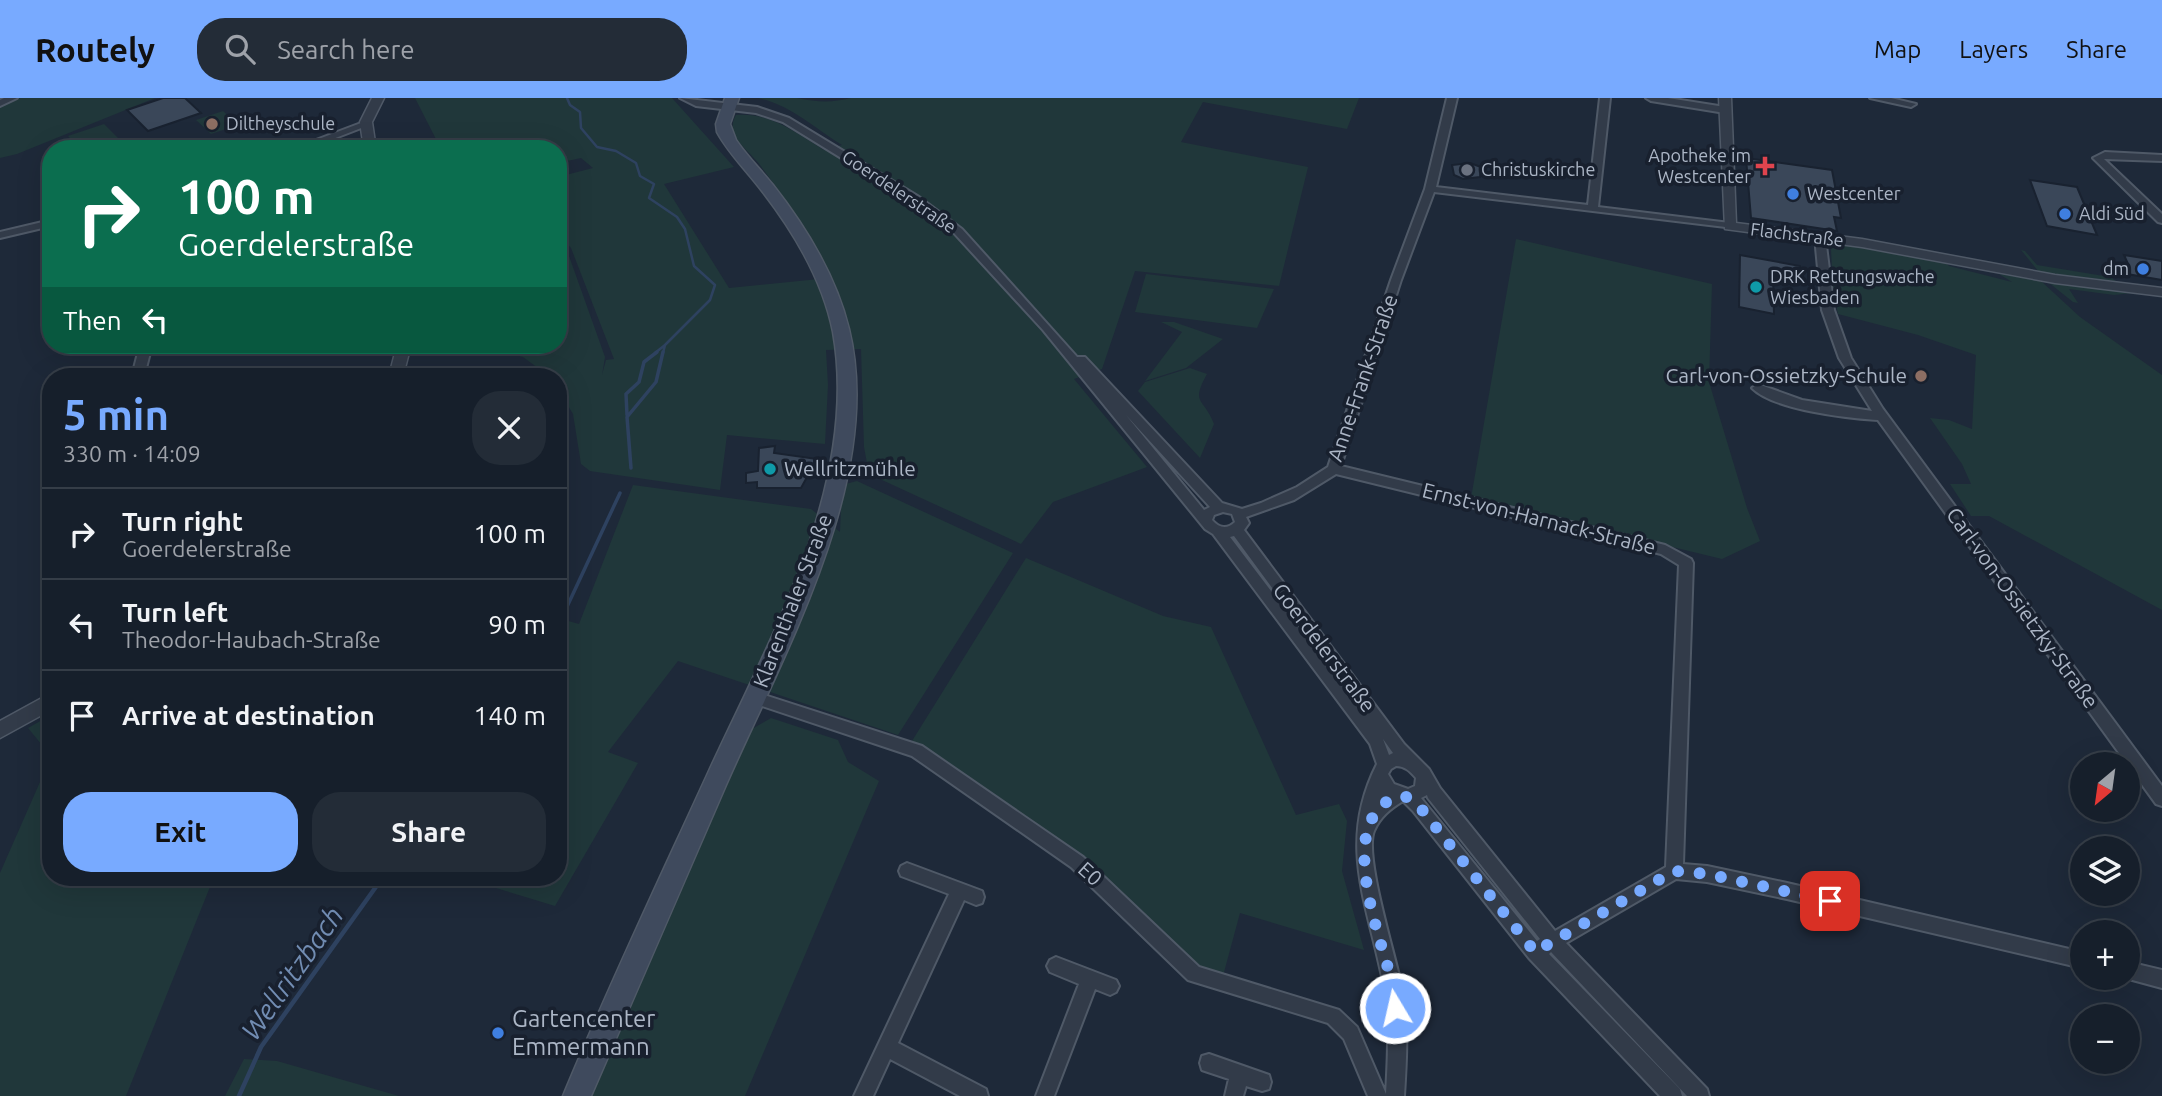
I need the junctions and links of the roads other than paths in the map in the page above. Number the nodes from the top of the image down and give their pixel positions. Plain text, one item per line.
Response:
1 (12, 98) edge
2 (378, 98) edge
3 (685, 98) edge
4 (1452, 98) edge
5 (1605, 98) edge
6 (1651, 98) edge
7 (1875, 98) edge
8 (730, 101) edge
9 (0, 103) edge
10 (1725, 104) edge
11 (1911, 104) dead end
12 (364, 125) junction
13 (322, 140) edge
14 (368, 140) edge
15 (2162, 158) edge
16 (1430, 189) junction
17 (1593, 209) junction
18 (2162, 220) edge
19 (42, 225) edge
20 (1730, 226) junction
21 (0, 235) edge
22 (1820, 237) junction
23 (2162, 292) edge
24 (1047, 328) junction
25 (1758, 387) dead end
26 (1882, 416) junction
27 (1334, 468) junction
28 (1218, 507) junction
29 (1206, 519) junction
30 (1239, 522) junction
31 (1218, 531) junction
32 (755, 698) junction
33 (42, 706) edge
34 (0, 730) edge
35 (1418, 768) junction
36 (1382, 769) junction
37 (1403, 796) junction
38 (2162, 799) edge
39 (1365, 841) junction
40 (907, 871) dead end
41 (1674, 871) junction
42 (1553, 942) junction
43 (1535, 952) junction
44 (2070, 957) edge
45 (1056, 966) dead end
46 (2140, 974) edge
47 (1090, 979) junction
48 (2162, 979) edge
49 (1110, 986) dead end
50 (885, 1046) junction
51 (1209, 1063) dead end
52 (1240, 1074) junction
53 (1262, 1082) dead end
54 (578, 1096) edge
55 (863, 1096) edge
56 (979, 1096) edge
57 (1045, 1096) edge
58 (1234, 1096) edge
59 (1377, 1096) edge
60 (1395, 1096) edge
61 (1673, 1096) edge
62 (1700, 1096) edge

1 - 9 street
2 - 12 street
3 - 8 street
4 - 16 street, Anne-Frank-Straße
5 - 17 street
6 - 10 street
7 - 11 street
8 - 24 street, Goerdelerstraße
8 - 32 main road, Klarenthaler Straße
10 - 20 street
12 - 13 street
12 - 14 street
15 - 18 street
16 - 17 street, Flachstraße
16 - 27 street, Anne-Frank-Straße
17 - 20 street, Flachstraße
19 - 21 street
20 - 22 street, Flachstraße
22 - 23 street, Flachstraße
22 - 26 street, Carl-von-Ossietzky-Straße
24 - 28 street, Goerdelerstraße
24 - 29 street, Goerdelerstraße
25 - 26 street
26 - 38 street, Carl-von-Ossietzky-Straße
27 - 30 street, Anne-Frank-Straße
27 - 41 street, Ernst-von-Harnack-Straße
28 - 29 street
28 - 30 street, Goerdelerstraße
29 - 31 street, Goerdelerstraße
30 - 31 street
30 - 35 street, Goerdelerstraße
31 - 36 street, Goerdelerstraße
32 - 54 main road, Klarenthaler Straße
32 - 59 street, E0
33 - 34 street
35 - 36 street
35 - 37 street
35 - 42 street, Goerdelerstraße
36 - 37 street, Goerdelerstraße
36 - 39 street
37 - 39 street
37 - 43 street, Goerdelerstraße
39 - 60 street
40 - 50 street
41 - 42 street
41 - 44 street
42 - 43 street
42 - 62 street, Goerdelerstraße
43 - 61 street, Goerdelerstraße
45 - 47 street
46 - 48 street
47 - 49 street
47 - 57 street
50 - 55 street
50 - 56 street
51 - 52 street
52 - 53 street
52 - 58 street

